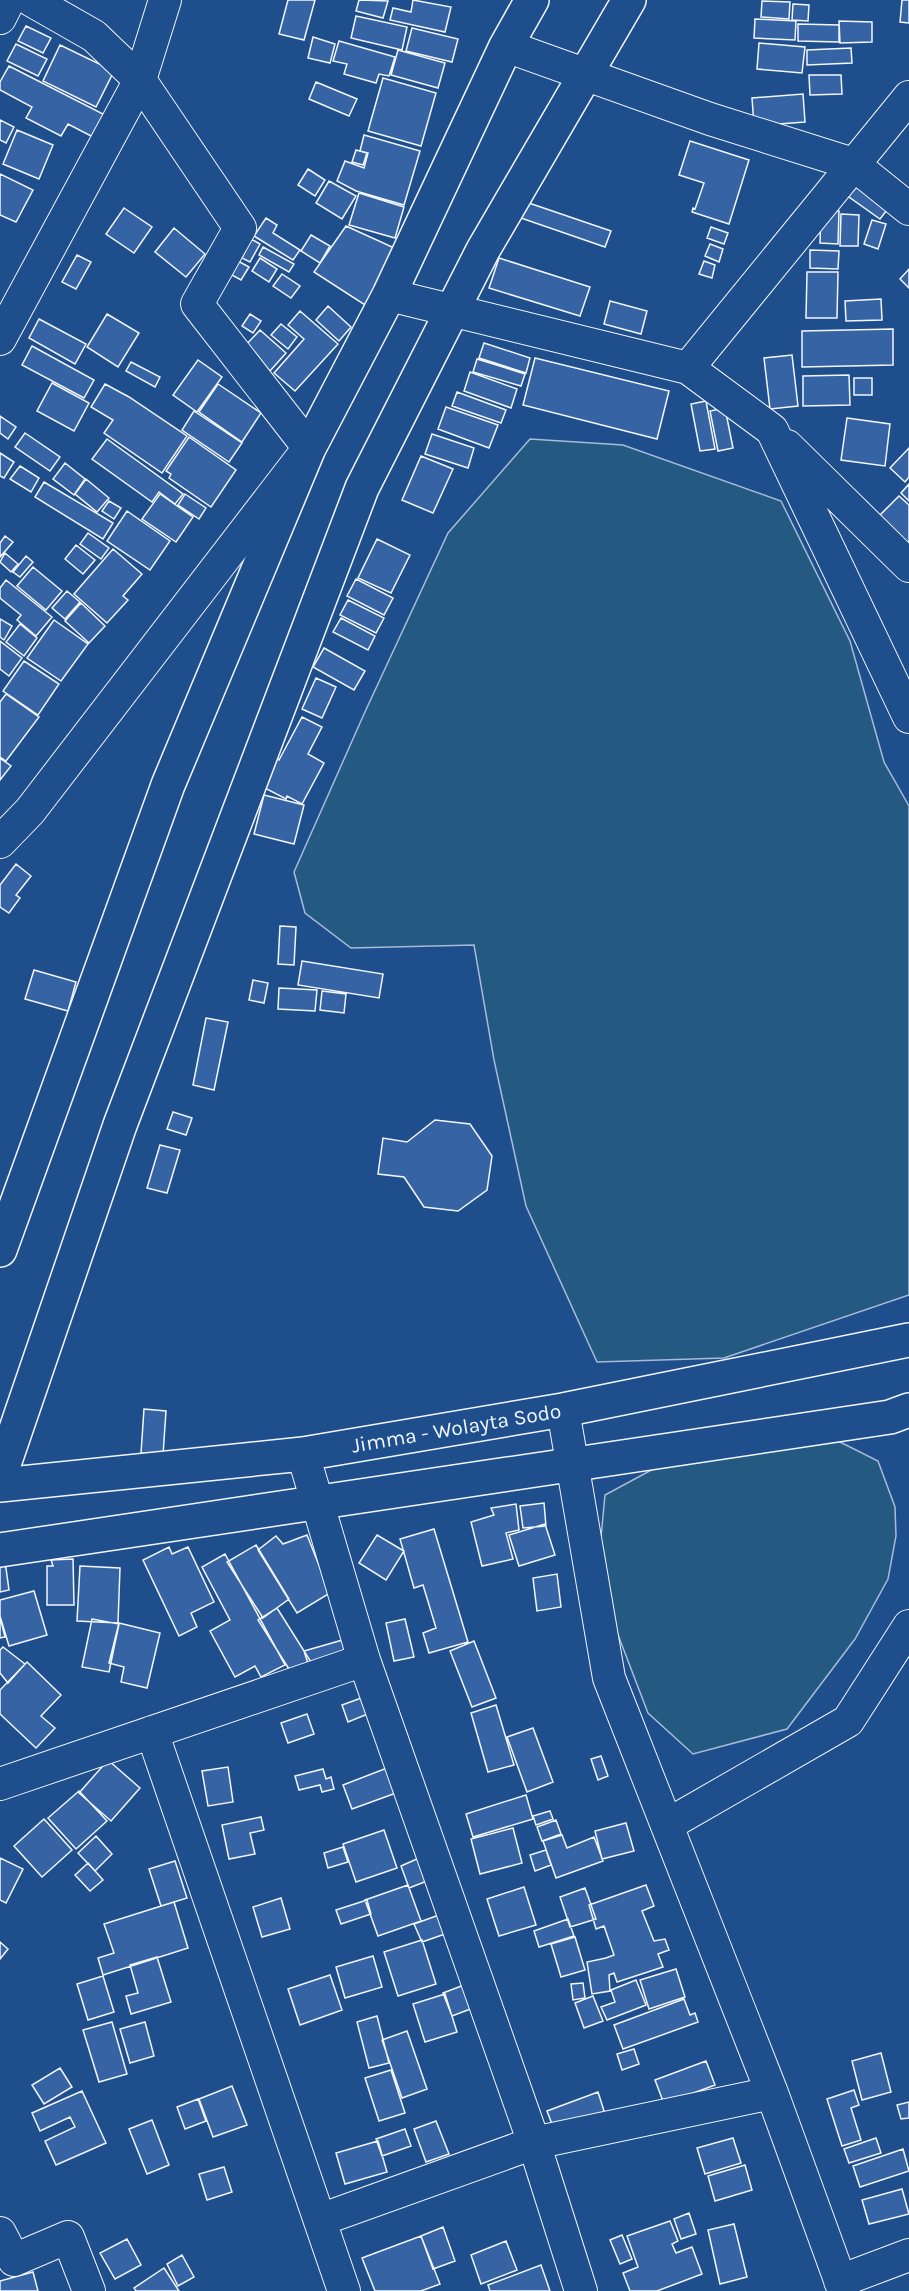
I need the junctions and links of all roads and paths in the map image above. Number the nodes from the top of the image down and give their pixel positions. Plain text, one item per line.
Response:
1 (9, 0) edge
2 (31, 0) edge
3 (165, 0) edge
4 (532, 0) edge
5 (629, 0) edge
6 (0, 18) edge
7 (506, 45) junction
8 (586, 74) junction
9 (140, 80) junction
10 (909, 97) edge
11 (853, 164) junction
12 (909, 209) edge
13 (389, 295) junction
14 (453, 310) junction
15 (0, 339) edge
16 (688, 368) junction
17 (772, 430) junction
18 (309, 448) junction
19 (909, 566) edge
20 (909, 717) edge
21 (15, 809) edge
22 (0, 842) edge
23 (0, 1250) edge
24 (909, 1340) edge
25 (562, 1410) junction
26 (909, 1410) edge
27 (303, 1454) junction
28 (572, 1464) junction
29 (0, 1476) edge
30 (0, 1485) edge
31 (318, 1503) junction
32 (0, 1550) edge
33 (909, 1626) edge
34 (364, 1660) junction
35 (152, 1732) junction
36 (0, 1785) edge
37 (667, 1825) junction
38 (772, 2093) junction
39 (534, 2143) junction
40 (320, 2220) junction
41 (0, 2233) edge
42 (909, 2255) edge
43 (842, 2286) edge
44 (89, 2291) edge
45 (344, 2291) edge
46 (581, 2291) edge

1 - 6 street
2 - 9 street
3 - 9 street
4 - 7 main road
5 - 8 main road
7 - 8 street
7 - 13 main road
8 - 11 street
8 - 14 main road
9 - 15 street
9 - 18 street
10 - 11 street
11 - 12 street
11 - 16 street
13 - 14 street
13 - 18 main road
14 - 16 street
14 - 29 main road
16 - 17 street
17 - 19 street
17 - 20 street
18 - 21 street
18 - 23 main road
21 - 22 street
24 - 25 main road, Jimma - Wolayta Sodo
25 - 27 main road, Jimma - Wolayta Sodo
25 - 28 street
26 - 28 main road
27 - 30 main road, Jimma - Wolayta Sodo
27 - 31 street
28 - 31 main road
28 - 37 street
31 - 32 main road
31 - 34 street
33 - 37 street
34 - 35 street
34 - 39 street
35 - 36 street
35 - 40 street
37 - 38 street
38 - 39 street
38 - 43 street
39 - 40 street
39 - 46 street
40 - 45 street
41 - 44 street
42 - 43 street

